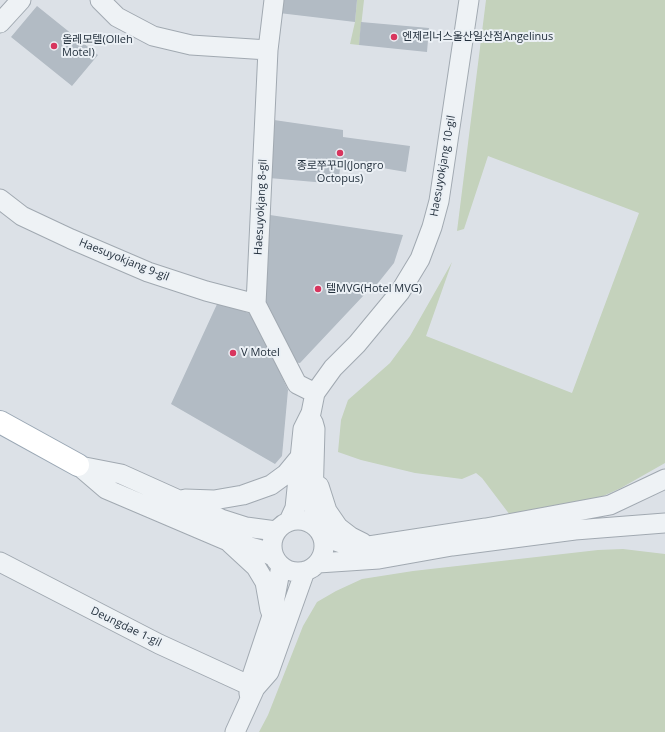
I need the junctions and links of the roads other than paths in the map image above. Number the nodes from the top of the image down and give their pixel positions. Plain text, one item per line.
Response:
1 (21, 0) edge
2 (100, 0) edge
3 (274, 0) edge
4 (469, 0) edge
5 (0, 23) edge
6 (268, 50) junction
7 (0, 199) edge
8 (256, 304) junction
9 (315, 394) junction
10 (0, 422) edge
11 (307, 463) junction
12 (78, 465) junction
13 (665, 479) edge
14 (174, 498) junction
15 (665, 524) edge
16 (283, 526) junction
17 (318, 531) junction
18 (228, 541) junction
19 (369, 546) junction
20 (0, 562) edge
21 (278, 562) junction
22 (312, 567) junction
23 (271, 619) junction
24 (251, 692) junction
25 (235, 732) edge

1 - 5 street
2 - 6 street
3 - 6 street, Haesuyokjang 8-gil
4 - 9 street, Haesuyokjang 10-gil
6 - 8 street, Haesuyokjang 8-gil
7 - 8 street, Haesuyokjang 9-gil
8 - 9 street, Haesuyokjang 8-gil
9 - 11 street, Haesuyokjang 10-gil
10 - 12 main road
11 - 14 street
11 - 16 street
11 - 17 street
11 - 19 street
12 - 14 street
12 - 18 street
13 - 19 street
14 - 16 street
15 - 22 street
16 - 17 street
16 - 21 street
17 - 19 street
17 - 22 street
18 - 21 street
18 - 23 street
20 - 24 street, Deungdae 1-gil
21 - 22 street
21 - 23 street
22 - 24 street
23 - 24 street
24 - 25 street

